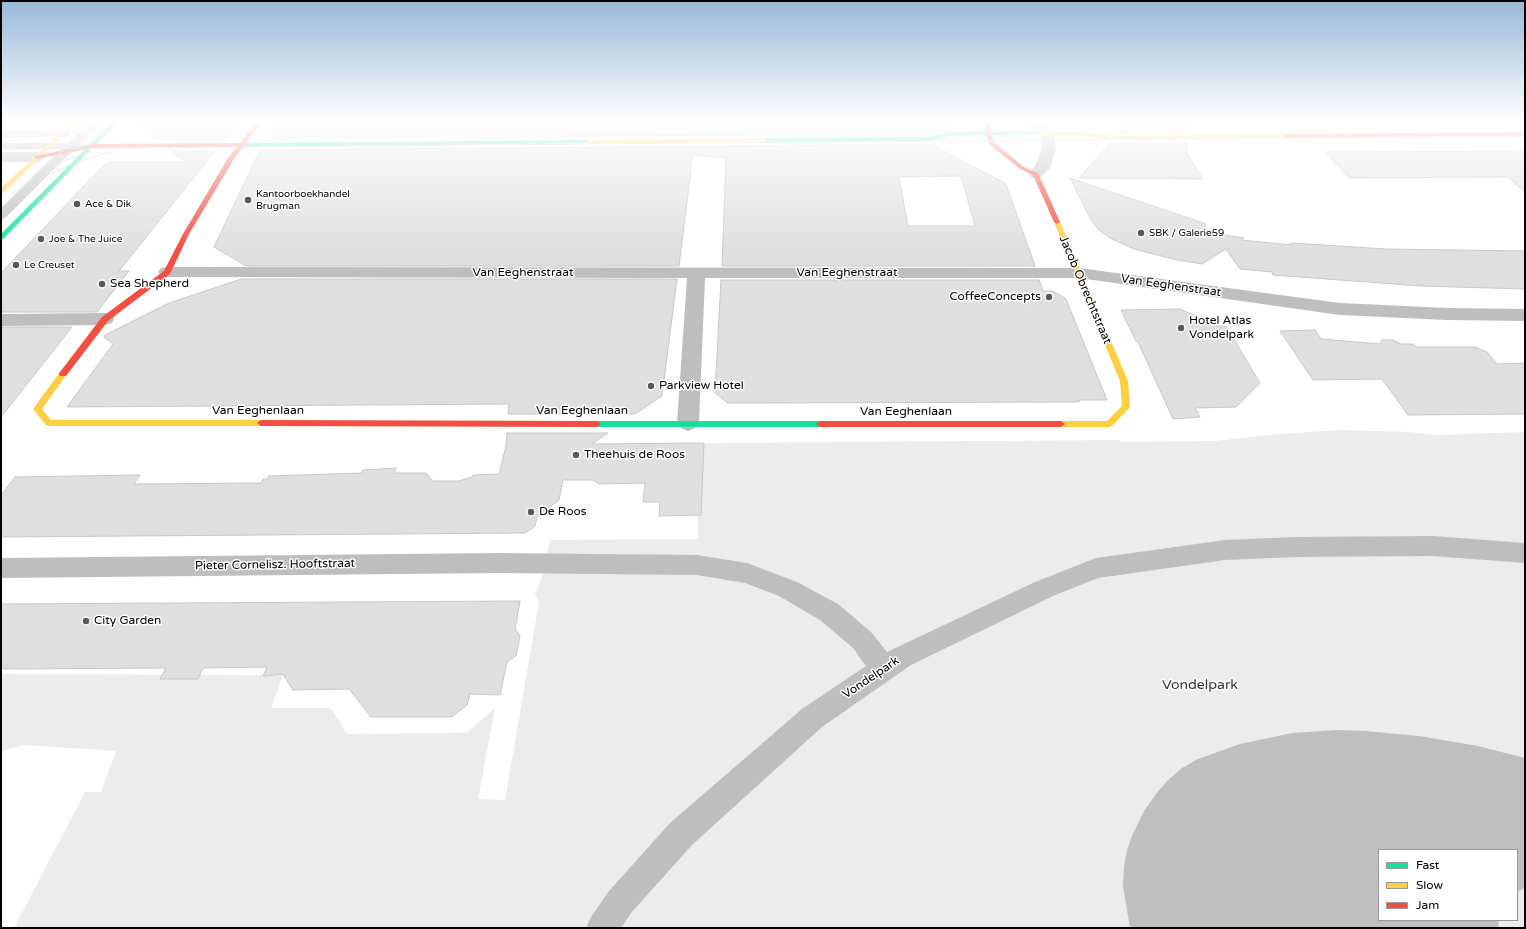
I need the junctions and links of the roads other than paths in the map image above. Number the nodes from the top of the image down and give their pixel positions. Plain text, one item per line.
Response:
1 (28, 165) edge
2 (52, 165) edge
3 (73, 165) edge
4 (227, 165) edge
5 (1018, 165) edge
6 (1043, 165) edge
7 (1036, 174) junction
8 (1, 192) edge
9 (1, 215) edge
10 (1, 238) edge
11 (167, 272) junction
12 (1079, 273) junction
13 (696, 274) junction
14 (1525, 315) edge
15 (106, 319) junction
16 (1, 320) edge
17 (1126, 407) joint
18 (688, 423) junction
19 (1525, 553) edge
20 (1, 568) edge
21 (884, 669) junction
22 (602, 928) edge

1 - 8 street
2 - 9 lane
3 - 10 street
4 - 11 street
5 - 7 street
6 - 7 street
7 - 12 street, Jacob Obrechtstraat
11 - 13 street, Van Eeghenstraat
11 - 15 street
12 - 13 street, Van Eeghenstraat
12 - 14 street, Van Eeghenstraat
12 - 17 street, Jacob Obrechtstraat
13 - 18 street
15 - 16 street
15 - 18 street, Van Eeghenlaan
17 - 18 street, Van Eeghenlaan
19 - 21 street, Vondelpark
20 - 21 street, Pieter Cornelisz. Hooftstraat
21 - 22 street, Vondelpark

